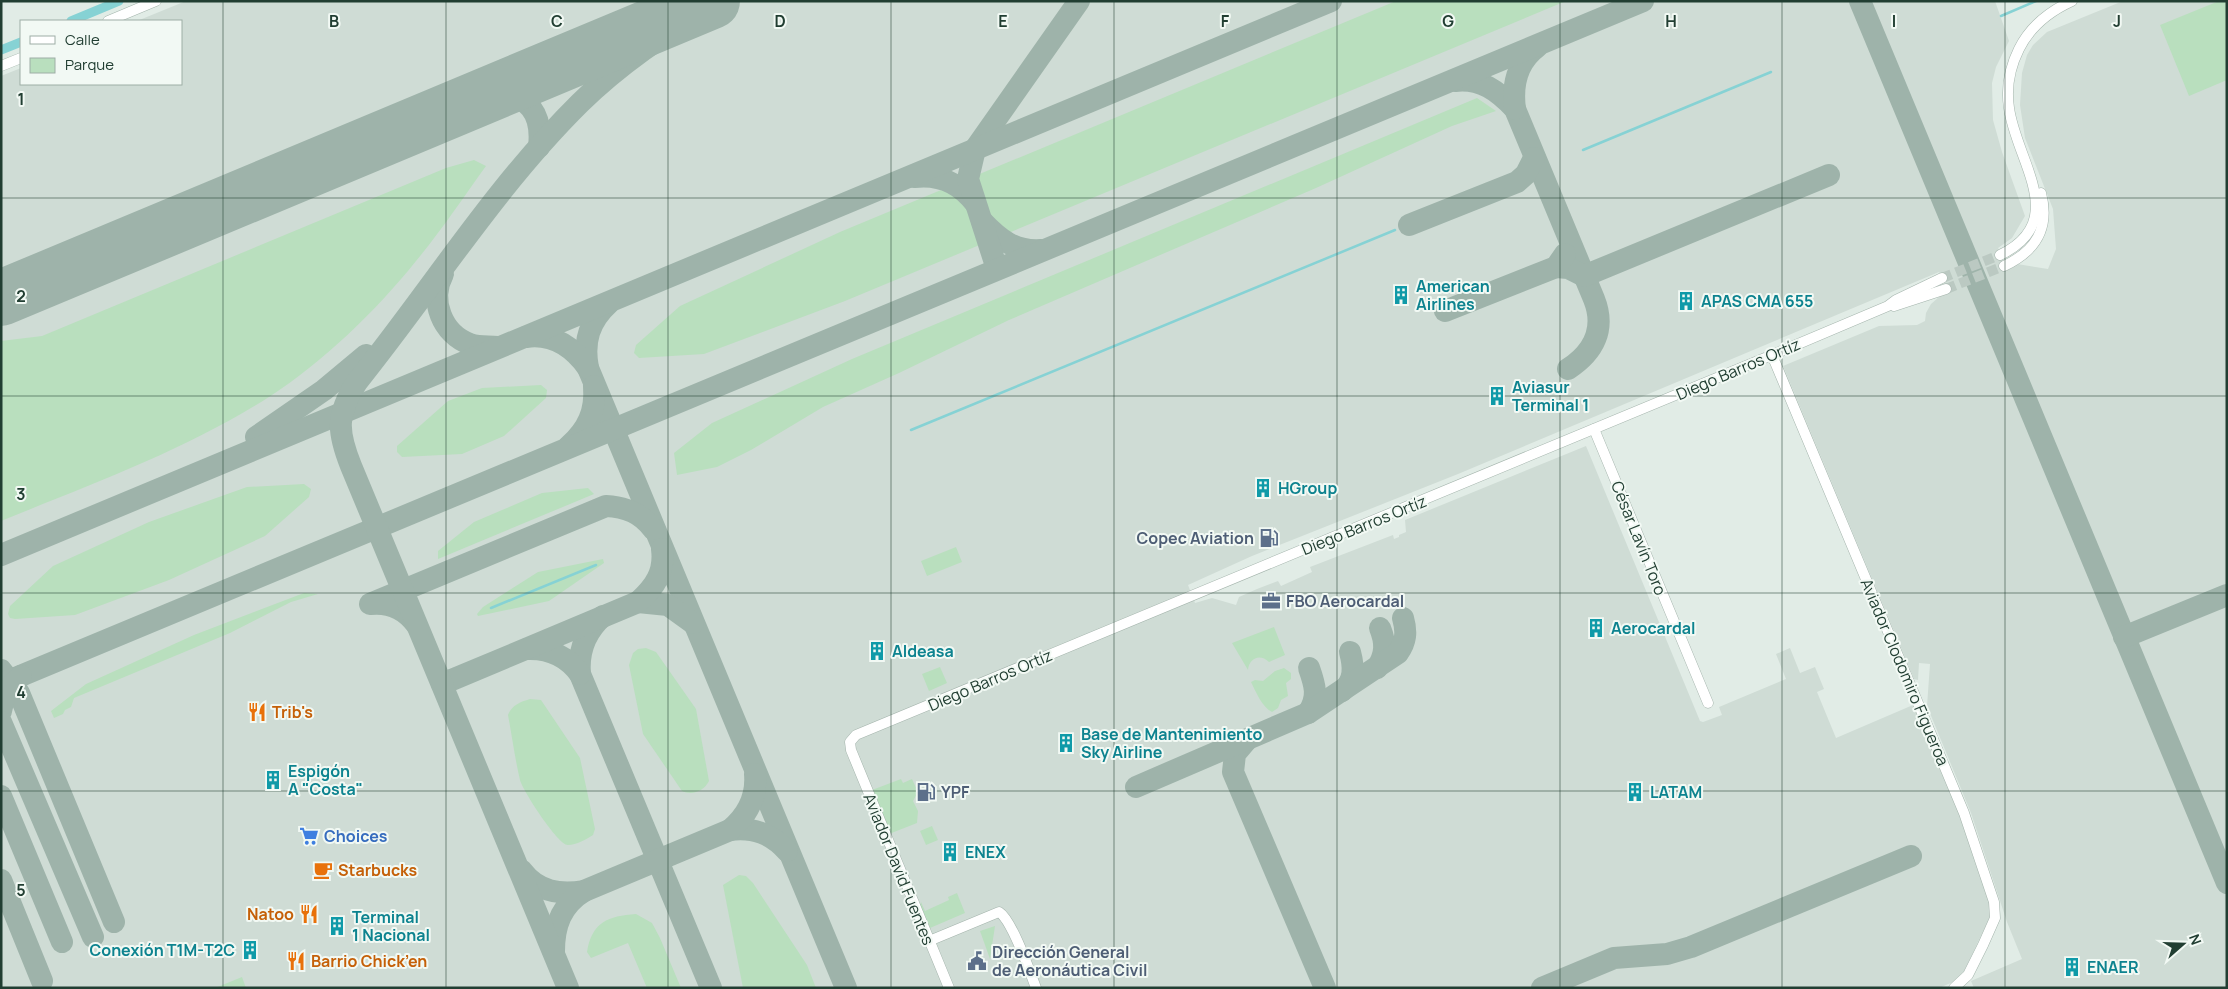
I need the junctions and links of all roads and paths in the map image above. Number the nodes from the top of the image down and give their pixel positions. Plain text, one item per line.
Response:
1 (156, 1) edge
2 (2072, 1) edge
3 (110, 20) edge
4 (20, 58) edge
5 (1, 66) edge
6 (2029, 170) junction
7 (2000, 255) tunnel mouth
8 (2004, 266) tunnel mouth
9 (1942, 278) tunnel mouth
10 (1946, 289) tunnel mouth
11 (1888, 306) junction
12 (1772, 355) junction
13 (1594, 429) junction
14 (1708, 703) dead end
15 (851, 750) joint
16 (929, 941) junction
17 (1955, 987) edge
18 (949, 988) edge
19 (1036, 988) edge

1 - 3 street
2 - 6 street
4 - 5 street
6 - 7 street
6 - 8 street
9 - 11 street, Diego Barros Ortíz
10 - 11 street, Diego Barros Ortíz
11 - 12 street, Diego Barros Ortíz
12 - 13 street, Diego Barros Ortíz
12 - 17 street, Aviador Clodomiro Figueroa
13 - 14 street, César Lavín Toro
13 - 15 street, Diego Barros Ortíz
15 - 16 street, Aviador David Fuentes
16 - 18 street, Aviador David Fuentes
16 - 19 street

